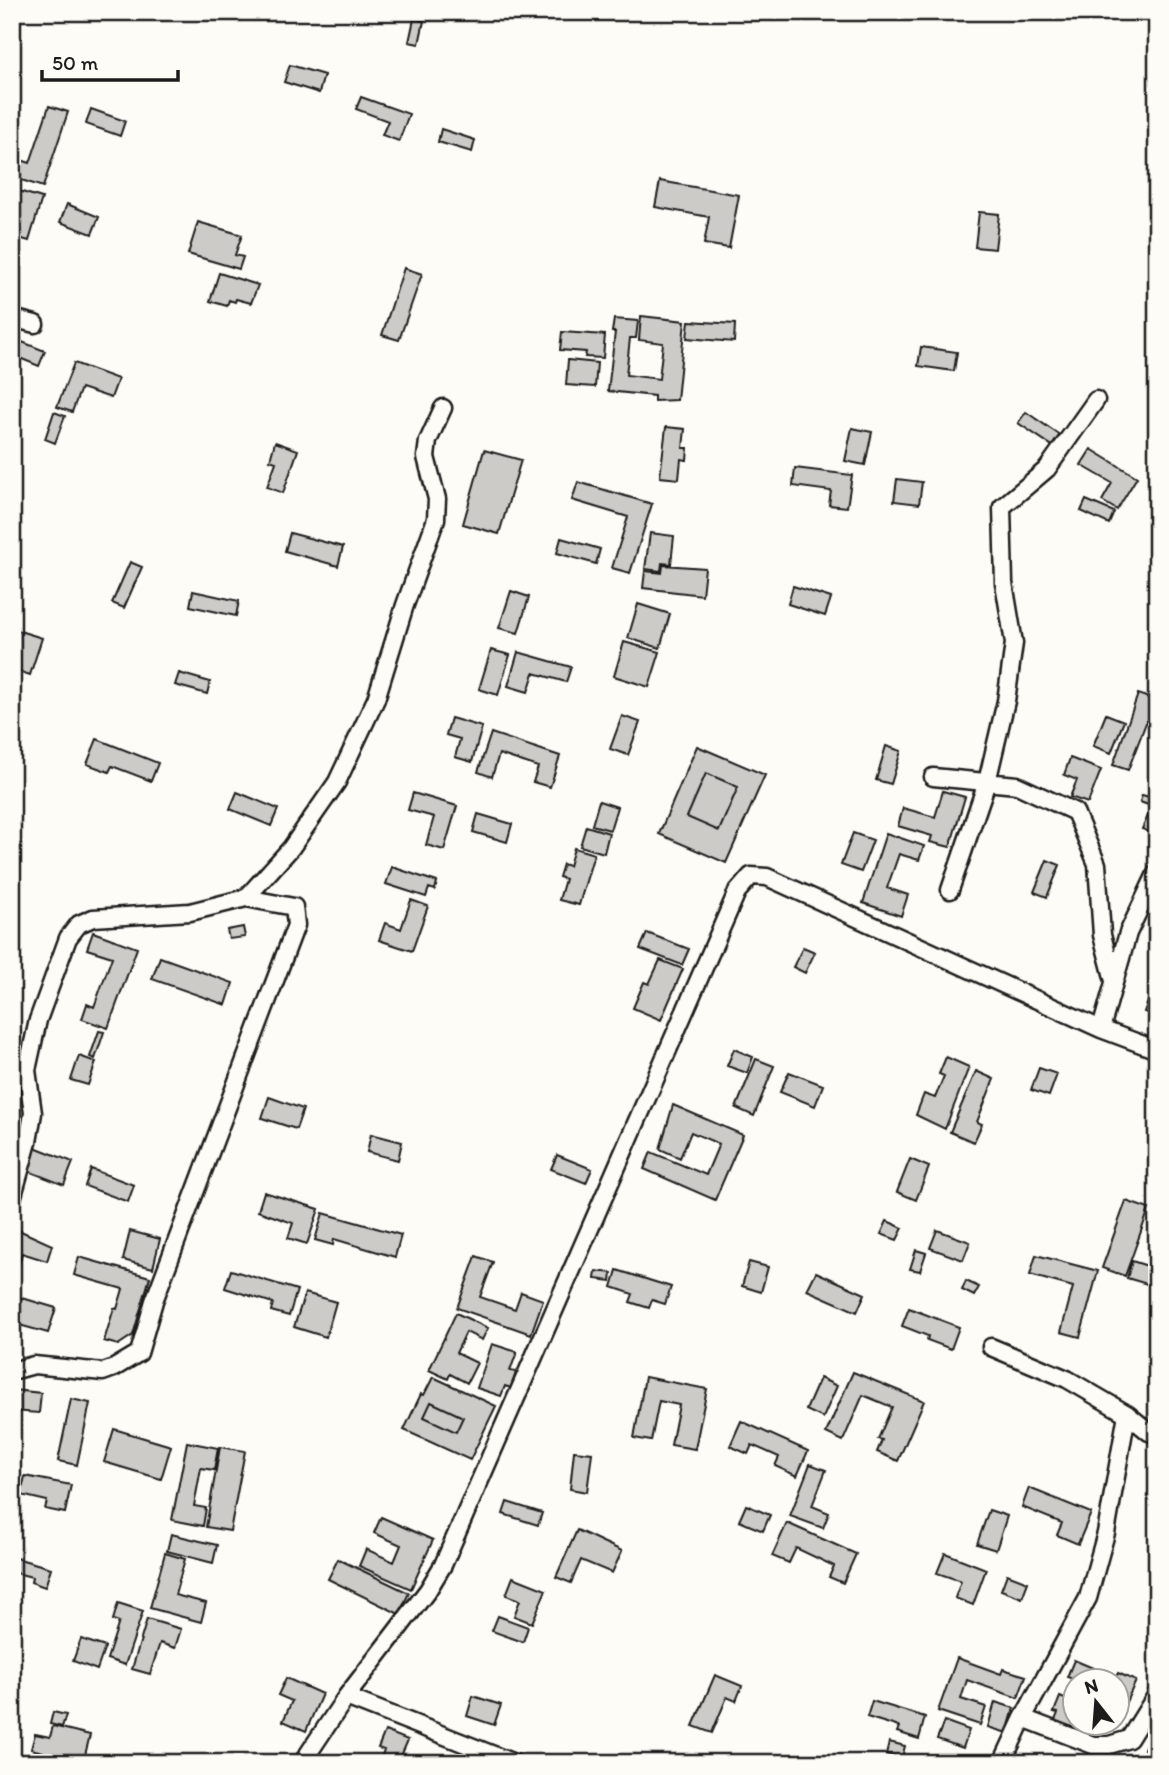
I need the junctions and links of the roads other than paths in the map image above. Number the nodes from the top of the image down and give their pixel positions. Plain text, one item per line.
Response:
1 (12, 317) edge
2 (35, 324) dead end
3 (1096, 400) dead end
4 (443, 408) dead end
5 (933, 778) dead end
6 (987, 782) junction
7 (1157, 872) edge
8 (950, 890) dead end
9 (246, 898) junction
10 (1114, 981) junction
11 (1101, 1028) junction
12 (1157, 1051) edge
13 (12, 1199) edge
14 (991, 1347) dead end
15 (12, 1371) edge
16 (1127, 1413) junction
17 (1157, 1435) edge
18 (1157, 1694) edge
19 (346, 1697) junction
20 (1023, 1718) junction
21 (302, 1763) edge
22 (514, 1763) edge
23 (1002, 1763) edge

1 - 2 street
3 - 6 street
4 - 9 street
5 - 6 street
6 - 8 street
6 - 10 street
7 - 10 street
9 - 13 street
9 - 15 street
10 - 11 street
11 - 12 street
11 - 19 street
14 - 16 street
16 - 17 street
16 - 20 street
18 - 20 street
19 - 21 street
19 - 22 street
20 - 23 street

